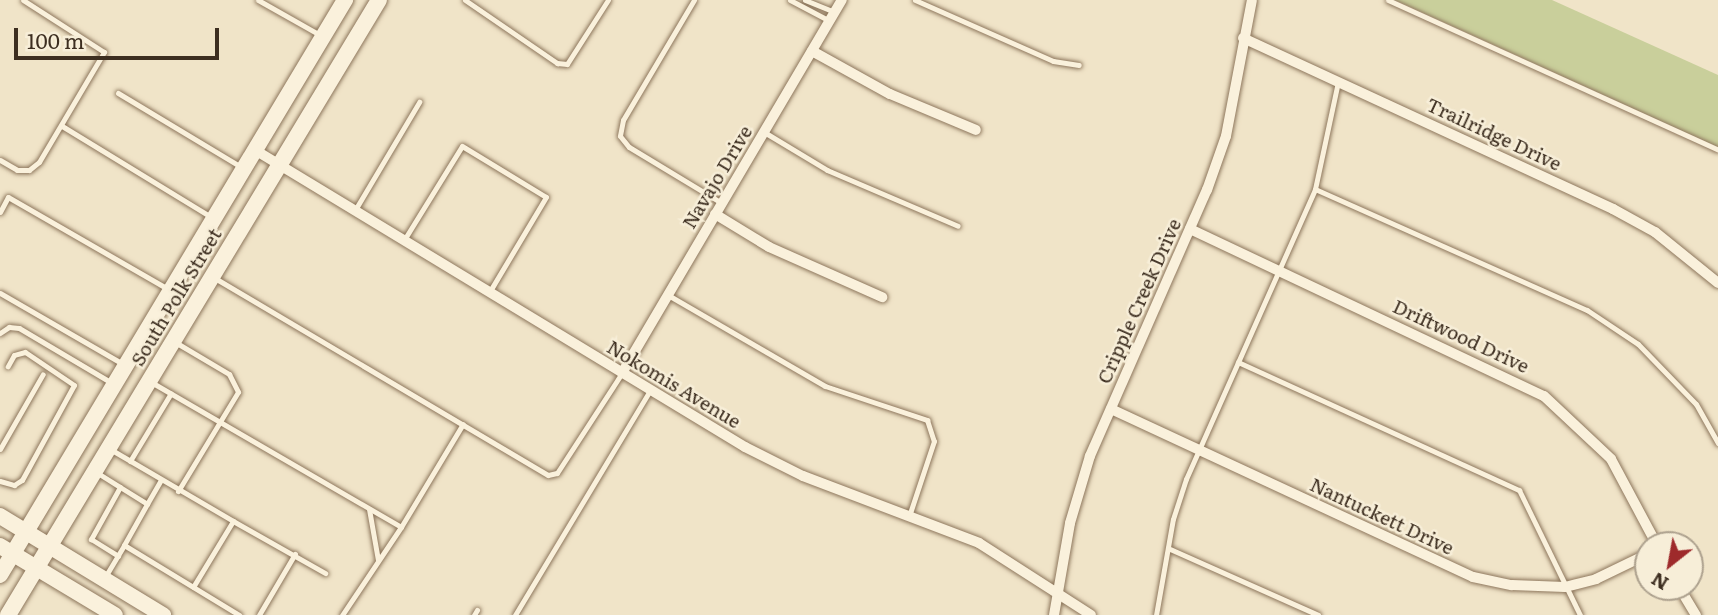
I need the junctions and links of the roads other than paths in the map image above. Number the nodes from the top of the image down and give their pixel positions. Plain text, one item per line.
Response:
1 (23, 0) edge
2 (258, 0) edge
3 (345, 0) edge
4 (379, 0) edge
5 (465, 0) edge
6 (608, 0) edge
7 (694, 0) edge
8 (790, 0) edge
9 (805, 0) edge
10 (842, 0) edge
11 (915, 0) edge
12 (1252, 0) edge
13 (1388, 0) edge
14 (833, 17) junction
15 (323, 37) junction
16 (1243, 38) junction
17 (812, 51) junction
18 (1079, 65) dead end
19 (1338, 81) junction
20 (118, 93) dead end
21 (419, 102) dead end
22 (62, 126) junction
23 (976, 130) dead end
24 (764, 132) junction
25 (255, 150) junction
26 (1718, 150) edge
27 (0, 160) edge
28 (279, 165) junction
29 (244, 169) junction
30 (1315, 189) junction
31 (722, 203) junction
32 (355, 211) junction
33 (0, 212) edge
34 (715, 214) junction
35 (214, 218) junction
36 (958, 226) dead end
37 (1190, 229) junction
38 (404, 240) junction
39 (1281, 272) junction
40 (213, 277) junction
41 (1718, 283) edge
42 (171, 291) junction
43 (490, 291) junction
44 (0, 293) edge
45 (668, 295) junction
46 (882, 297) dead end
47 (0, 332) edge
48 (175, 342) junction
49 (1238, 362) junction
50 (126, 365) junction
51 (8, 366) dead end
52 (622, 373) junction
53 (43, 374) dead end
54 (151, 382) junction
55 (114, 384) junction
56 (650, 390) junction
57 (171, 393) junction
58 (1111, 409) junction
59 (220, 422) junction
60 (463, 424) junction
61 (1718, 443) edge
62 (0, 449) edge
63 (110, 449) junction
64 (1198, 450) junction
65 (130, 461) junction
66 (96, 472) junction
67 (161, 480) junction
68 (0, 481) edge
69 (120, 487) junction
70 (178, 491) junction
71 (113, 500) junction
72 (147, 504) junction
73 (122, 506) dead end
74 (369, 509) junction
75 (910, 513) junction
76 (0, 516) edge
77 (103, 519) junction
78 (233, 521) junction
79 (111, 523) dead end
80 (401, 527) junction
81 (24, 531) junction
82 (123, 531) dead end
83 (1650, 531) edge
84 (130, 535) junction
85 (124, 545) junction
86 (51, 547) junction
87 (6, 549) edge
88 (1170, 549) junction
89 (295, 554) junction
90 (118, 556) junction
91 (378, 560) junction
92 (1634, 561) edge
93 (37, 568) junction
94 (325, 573) dead end
95 (0, 575) edge
96 (104, 579) junction
97 (193, 587) junction
98 (1565, 587) junction
99 (1058, 592) junction
100 (8, 615) edge
101 (115, 615) edge
102 (163, 615) edge
103 (239, 615) edge
104 (259, 615) edge
105 (342, 615) edge
106 (515, 615) edge
107 (1054, 615) edge
108 (1091, 615) edge
109 (1156, 615) edge
110 (1318, 615) edge
111 (1580, 615) edge

1 - 22 lane
2 - 15 lane
3 - 15 main road, South Polk Street
4 - 28 main road, South Polk Street
5 - 6 lane
7 - 31 lane
8 - 14 lane
9 - 14 lane
10 - 14 street, Navajo Drive
11 - 18 lane
12 - 16 street, Cripple Creek Drive
13 - 26 lane
14 - 17 street, Navajo Drive
15 - 25 main road, South Polk Street
16 - 19 street, Trailridge Drive
16 - 37 street, Cripple Creek Drive
17 - 23 street
17 - 24 street, Navajo Drive
19 - 30 lane
19 - 41 street, Trailridge Drive
20 - 29 lane
21 - 32 lane
22 - 27 lane
22 - 35 lane
24 - 31 street, Navajo Drive
24 - 36 lane
25 - 28 street, Nokomis Avenue
25 - 29 main road, South Polk Street
28 - 32 street, Nokomis Avenue
28 - 40 main road, South Polk Street
29 - 35 main road, South Polk Street
30 - 39 lane
30 - 61 lane
31 - 34 street, Navajo Drive
32 - 38 street, Nokomis Avenue
33 - 42 lane
34 - 45 street, Navajo Drive
34 - 46 street
35 - 42 main road, South Polk Street
37 - 39 street, Driftwood Drive
37 - 58 street, Cripple Creek Drive
38 - 43 street, Nokomis Avenue
38 - 43 lane
39 - 49 lane
39 - 83 street, Driftwood Drive
40 - 48 main road, South Polk Street
40 - 60 lane
42 - 50 main road, South Polk Street
43 - 52 street, Nokomis Avenue
44 - 50 lane
45 - 52 street, Navajo Drive
45 - 75 lane
47 - 55 lane
48 - 54 main road, South Polk Street
48 - 59 lane
49 - 64 lane
49 - 98 lane
50 - 54 main road
50 - 55 main road, South Polk Street
51 - 68 lane
52 - 56 street, Nokomis Avenue
52 - 60 lane
53 - 62 lane
54 - 57 lane
54 - 63 main road, South Polk Street
55 - 81 main road, South Polk Street
56 - 75 street, Nokomis Avenue
56 - 106 lane
57 - 59 lane
57 - 65 lane
58 - 64 street, Nantuckett Drive
58 - 99 street, Cripple Creek Drive
59 - 70 lane
59 - 74 lane
60 - 80 lane
63 - 65 lane
63 - 66 main road, South Polk Street
64 - 88 lane
64 - 98 street, Nantuckett Drive
65 - 67 lane
66 - 69 lane
66 - 86 main road, South Polk Street
67 - 70 lane
67 - 72 lane
69 - 71 lane
69 - 72 lane
70 - 78 lane
71 - 73 lane
71 - 77 lane
72 - 84 lane
74 - 80 lane
74 - 91 lane
75 - 99 street, Nokomis Avenue
76 - 81 main road
77 - 79 lane
77 - 90 lane
78 - 89 lane
78 - 97 lane
80 - 91 lane
81 - 86 main road
81 - 87 main road, South Polk Street
82 - 84 lane
84 - 85 lane
85 - 90 lane
85 - 97 lane
86 - 93 main road, South Polk Street
86 - 96 main road
87 - 93 main road
87 - 95 main road, South Polk Street
88 - 109 lane
88 - 110 lane
89 - 94 lane
89 - 104 lane
90 - 96 lane
91 - 105 lane
92 - 98 street, Nantuckett Drive
93 - 100 main road, South Polk Street
93 - 101 main road
96 - 102 main road
97 - 103 lane
98 - 111 lane
99 - 107 street, Cripple Creek Drive
99 - 108 street, Nokomis Avenue

